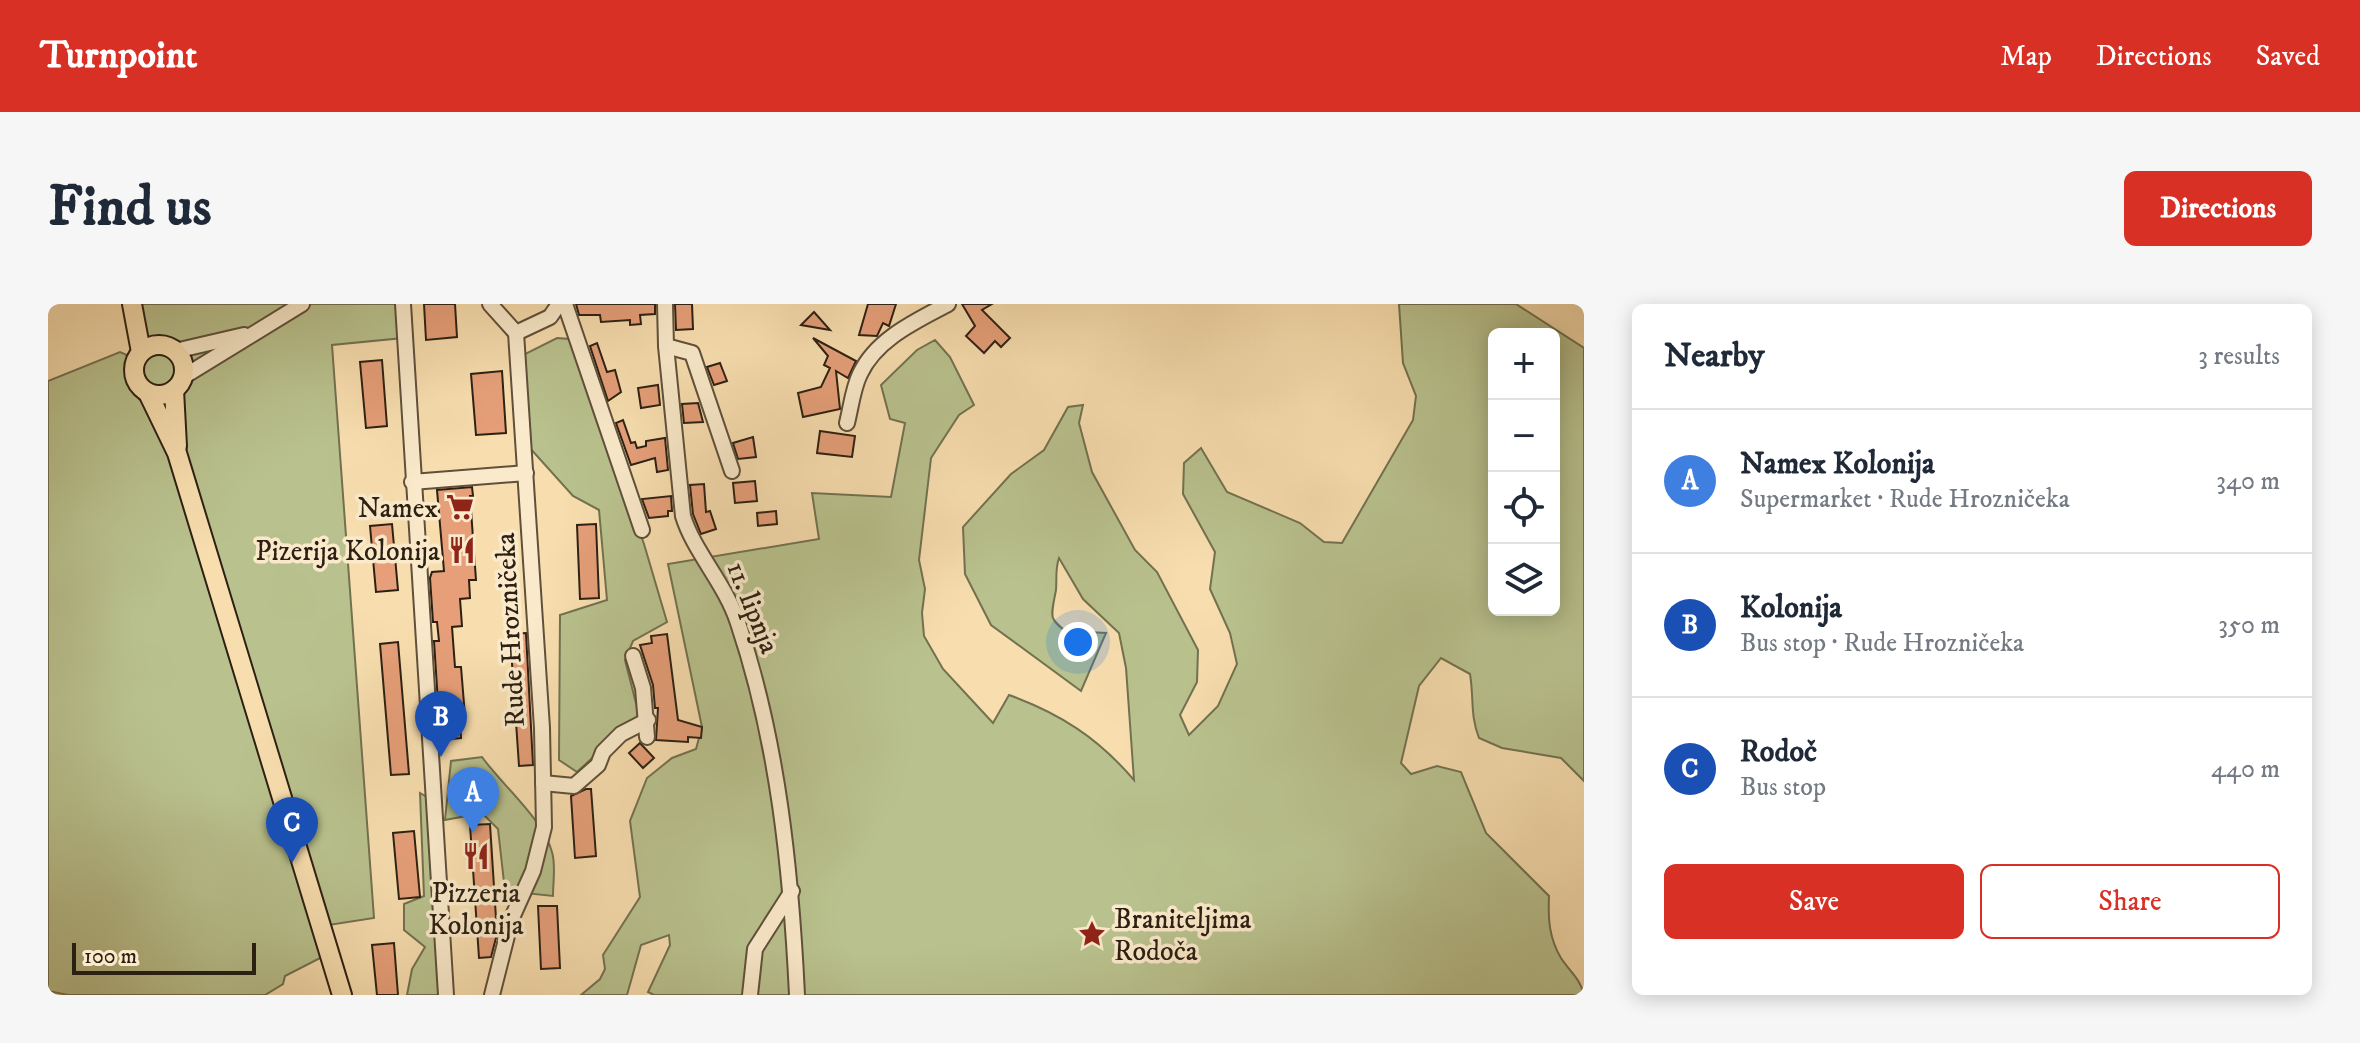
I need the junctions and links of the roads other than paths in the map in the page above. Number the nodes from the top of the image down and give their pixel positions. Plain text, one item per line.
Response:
1 (134, 304) edge
2 (302, 304) edge
3 (403, 304) edge
4 (490, 304) edge
5 (562, 304) edge
6 (665, 304) edge
7 (948, 304) edge
8 (256, 332) junction
9 (516, 333) junction
10 (666, 346) junction
11 (158, 349) junction
12 (178, 384) junction
13 (148, 393) junction
14 (847, 423) dead end
15 (177, 453) junction
16 (732, 471) dead end
17 (526, 473) junction
18 (412, 482) junction
19 (642, 530) dead end
20 (633, 656) dead end
21 (648, 720) junction
22 (647, 737) dead end
23 (543, 783) junction
24 (792, 891) junction
25 (342, 995) edge
26 (446, 995) edge
27 (492, 995) edge
28 (750, 995) edge
29 (797, 995) edge

1 - 11 main road
2 - 8 street
3 - 18 street
4 - 9 street
5 - 9 street
5 - 19 street
6 - 10 street, 11. lipnja
7 - 14 street
8 - 11 street
8 - 12 street
9 - 17 street, Rude Hrozničeka
10 - 16 street
10 - 24 street, 11. lipnja
11 - 12 main road
11 - 13 main road
12 - 13 main road
12 - 15 main road
13 - 15 main road
15 - 25 main road
17 - 18 street
17 - 23 street, Rude Hrozničeka
18 - 26 street
20 - 21 street
21 - 22 street
21 - 23 street
23 - 27 street, Rude Hrozničeka
24 - 28 street
24 - 29 street, 11. lipnja

